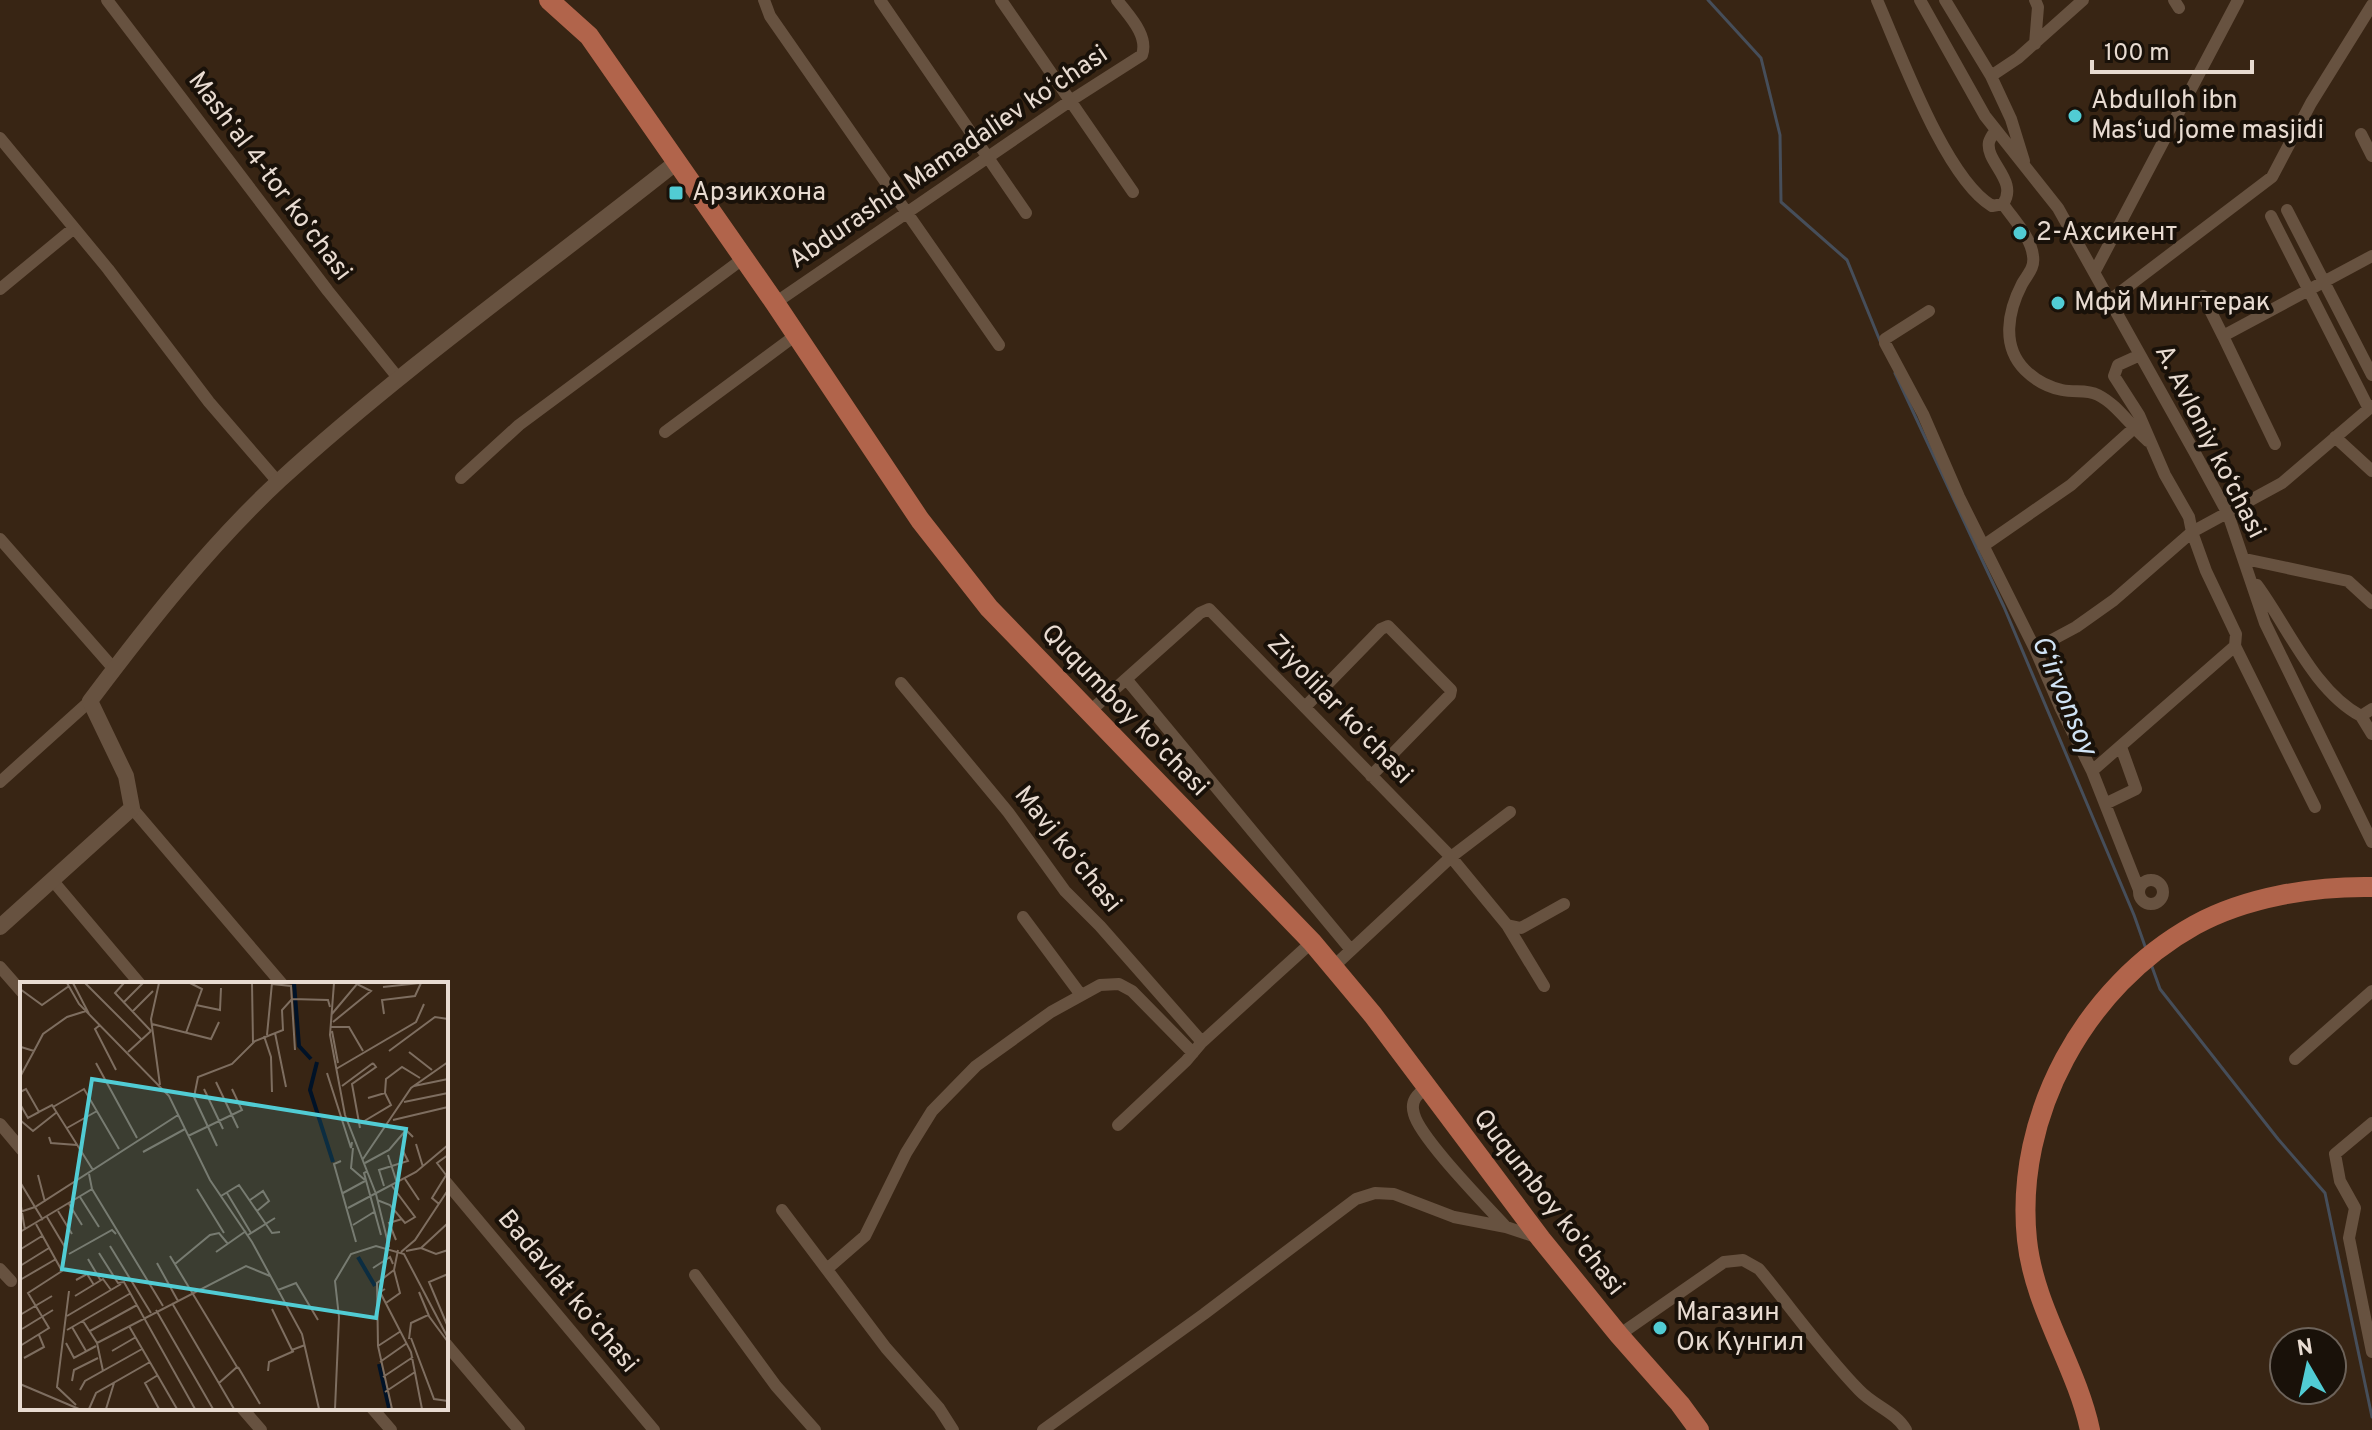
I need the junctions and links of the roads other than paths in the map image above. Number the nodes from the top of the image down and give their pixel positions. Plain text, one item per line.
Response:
1 (107, 0) edge
2 (549, 0) edge
3 (764, 0) edge
4 (880, 0) edge
5 (1001, 0) edge
6 (1117, 0) edge
7 (1877, 0) edge
8 (1920, 0) edge
9 (1945, 0) edge
10 (2083, 0) edge
11 (2238, 0) edge
12 (2040, 2) edge
13 (2372, 5) edge
14 (2035, 44) junction
15 (1991, 76) junction
16 (1070, 101) junction
17 (1995, 131) junction
18 (2361, 134) dead end
19 (0, 138) edge
20 (2372, 156) edge
21 (988, 158) junction
22 (678, 161) junction
23 (2024, 164) junction
24 (1133, 192) dead end
25 (2003, 204) junction
26 (2287, 210) dead end
27 (907, 213) junction
28 (1026, 213) dead end
29 (2271, 216) dead end
30 (74, 228) junction
31 (2372, 256) edge
32 (744, 258) junction
33 (2095, 271) junction
34 (2322, 281) junction
35 (0, 289) edge
36 (2307, 289) junction
37 (2203, 296) dead end
38 (2110, 300) junction
39 (775, 303) junction
40 (1929, 311) dead end
41 (796, 335) junction
42 (2223, 336) junction
43 (999, 345) dead end
44 (2140, 355) junction
45 (2372, 375) edge
46 (399, 379) junction
47 (2370, 408) edge
48 (2133, 429) junction
49 (665, 432) dead end
50 (2335, 437) junction
51 (2151, 443) junction
52 (2275, 444) dead end
53 (2372, 471) edge
54 (461, 478) dead end
55 (278, 482) junction
56 (2228, 514) junction
57 (2192, 532) junction
58 (0, 539) edge
59 (1983, 546) junction
60 (2245, 559) junction
61 (2250, 576) junction
62 (2372, 603) edge
63 (2235, 646) junction
64 (2035, 649) junction
65 (114, 669) junction
66 (1127, 680) junction
67 (901, 683) dead end
68 (90, 701) junction
69 (1306, 706) junction
70 (2367, 712) edge
71 (1088, 713) junction
72 (2372, 734) edge
73 (2121, 747) junction
74 (2092, 771) junction
75 (1371, 776) junction
76 (0, 782) edge
77 (2105, 804) junction
78 (2315, 807) dead end
79 (132, 808) junction
80 (1510, 812) dead end
81 (2372, 842) edge
82 (1451, 857) junction
83 (53, 881) junction
84 (2372, 887) edge
85 (2139, 890) dead end
86 (1564, 904) dead end
87 (1023, 917) dead end
88 (1507, 925) junction
89 (0, 927) edge
90 (1312, 942) junction
91 (1351, 950) junction
92 (0, 967) edge
93 (1333, 967) junction
94 (138, 982) edge
95 (280, 982) edge
96 (1544, 986) dead end
97 (20, 990) edge
98 (2372, 991) edge
99 (1081, 995) junction
100 (1202, 1042) junction
101 (1193, 1053) junction
102 (2295, 1059) dead end
103 (1427, 1088) junction
104 (2372, 1123) edge
105 (0, 1124) edge
106 (1118, 1125) dead end
107 (20, 1148) edge
108 (448, 1184) edge
109 (782, 1210) dead end
110 (1506, 1227) junction
111 (1541, 1239) junction
112 (0, 1269) edge
113 (827, 1269) junction
114 (695, 1275) dead end
115 (11, 1281) dead end
116 (1619, 1335) junction
117 (448, 1346) edge
118 (2372, 1352) edge
119 (244, 1410) edge
120 (374, 1410) edge
121 (261, 1430) edge
122 (391, 1430) edge
123 (519, 1430) edge
124 (654, 1430) edge
125 (815, 1430) edge
126 (953, 1430) edge
127 (1043, 1430) edge
128 (1699, 1430) edge
129 (1906, 1430) edge
130 (2090, 1430) edge

1 - 46 street, Mashʼal 4-tor koʼchasi
2 - 22 main road, Ququmboy ko'chasi
3 - 27 street
4 - 21 street
5 - 16 street
6 - 16 street, Abdurashid Mamadaliev koʻchasi
7 - 25 street
8 - 17 street, A. Avloniy ko‘chasi
9 - 15 street
10 - 14 street
11 - 33 street
12 - 14 street
13 - 38 street
14 - 15 street
15 - 23 street
16 - 21 street, Abdurashid Mamadaliev koʻchasi
16 - 24 street
17 - 23 street, A. Avloniy ko‘chasi
17 - 25 street
18 - 20 street
19 - 30 street
21 - 27 street, Abdurashid Mamadaliev koʻchasi
21 - 28 street
22 - 32 main road, Ququmboy ko'chasi
22 - 46 street
23 - 33 street, A. Avloniy ko‘chasi
25 - 48 street
26 - 34 street
27 - 39 street, Abdurashid Mamadaliev koʻchasi
27 - 43 street
29 - 36 street
30 - 35 street
30 - 55 street
31 - 34 street
32 - 39 main road, Ququmboy ko'chasi
32 - 54 street
33 - 38 street, A. Avloniy ko‘chasi
34 - 36 street
34 - 45 street
36 - 42 street
36 - 47 street
37 - 42 street
38 - 44 street, A. Avloniy ko‘chasi
39 - 41 main road, Ququmboy ko'chasi
40 - 59 street
41 - 49 street
41 - 71 main road, Ququmboy ko'chasi
42 - 52 street
44 - 51 street
44 - 56 street, A. Avloniy ko‘chasi
46 - 55 street
47 - 50 street
48 - 51 street
48 - 59 street
50 - 53 street
50 - 56 street
51 - 57 street
55 - 65 street
56 - 57 street
56 - 60 street, A. Avloniy ko‘chasi
57 - 63 street
57 - 64 street
58 - 65 street
59 - 64 street
60 - 61 street, A. Avloniy ko‘chasi
60 - 62 street
61 - 70 street
61 - 81 street, A. Avloniy ko‘chasi
63 - 73 street
63 - 78 street
64 - 74 street
65 - 68 street
66 - 69 street, Ziyolilar koʻchasi
66 - 71 street
66 - 91 street
67 - 100 street, Mavj koʻchasi
68 - 76 street
68 - 79 street
69 - 75 street, Ziyolilar koʻchasi
69 - 75 street
70 - 72 street
71 - 90 main road, Ququmboy ko'chasi
73 - 74 street
73 - 77 street
74 - 77 street
75 - 82 street, Ziyolilar koʻchasi
77 - 85 street
79 - 83 street
79 - 95 street
80 - 82 street
82 - 88 street, Ziyolilar koʻchasi
82 - 91 street
83 - 89 street
83 - 94 street
84 - 130 main road
86 - 88 street
87 - 99 street
88 - 96 street, Ziyolilar koʻchasi
90 - 93 main road, Ququmboy ko'chasi
90 - 100 street
91 - 93 street
92 - 97 street
93 - 103 main road, Ququmboy ko'chasi
98 - 102 street
99 - 101 street
99 - 113 street
100 - 101 street
101 - 106 street
103 - 110 street
103 - 111 main road, Ququmboy ko'chasi
104 - 118 street
105 - 107 street
108 - 124 street, Badavlat koʻchasi
109 - 113 street
110 - 111 street
110 - 127 street
111 - 116 main road, Ququmboy ko'chasi
112 - 115 street
113 - 126 street
114 - 125 street
116 - 128 main road, Ququmboy ko'chasi
116 - 129 street
117 - 123 street
119 - 121 street
120 - 122 street

